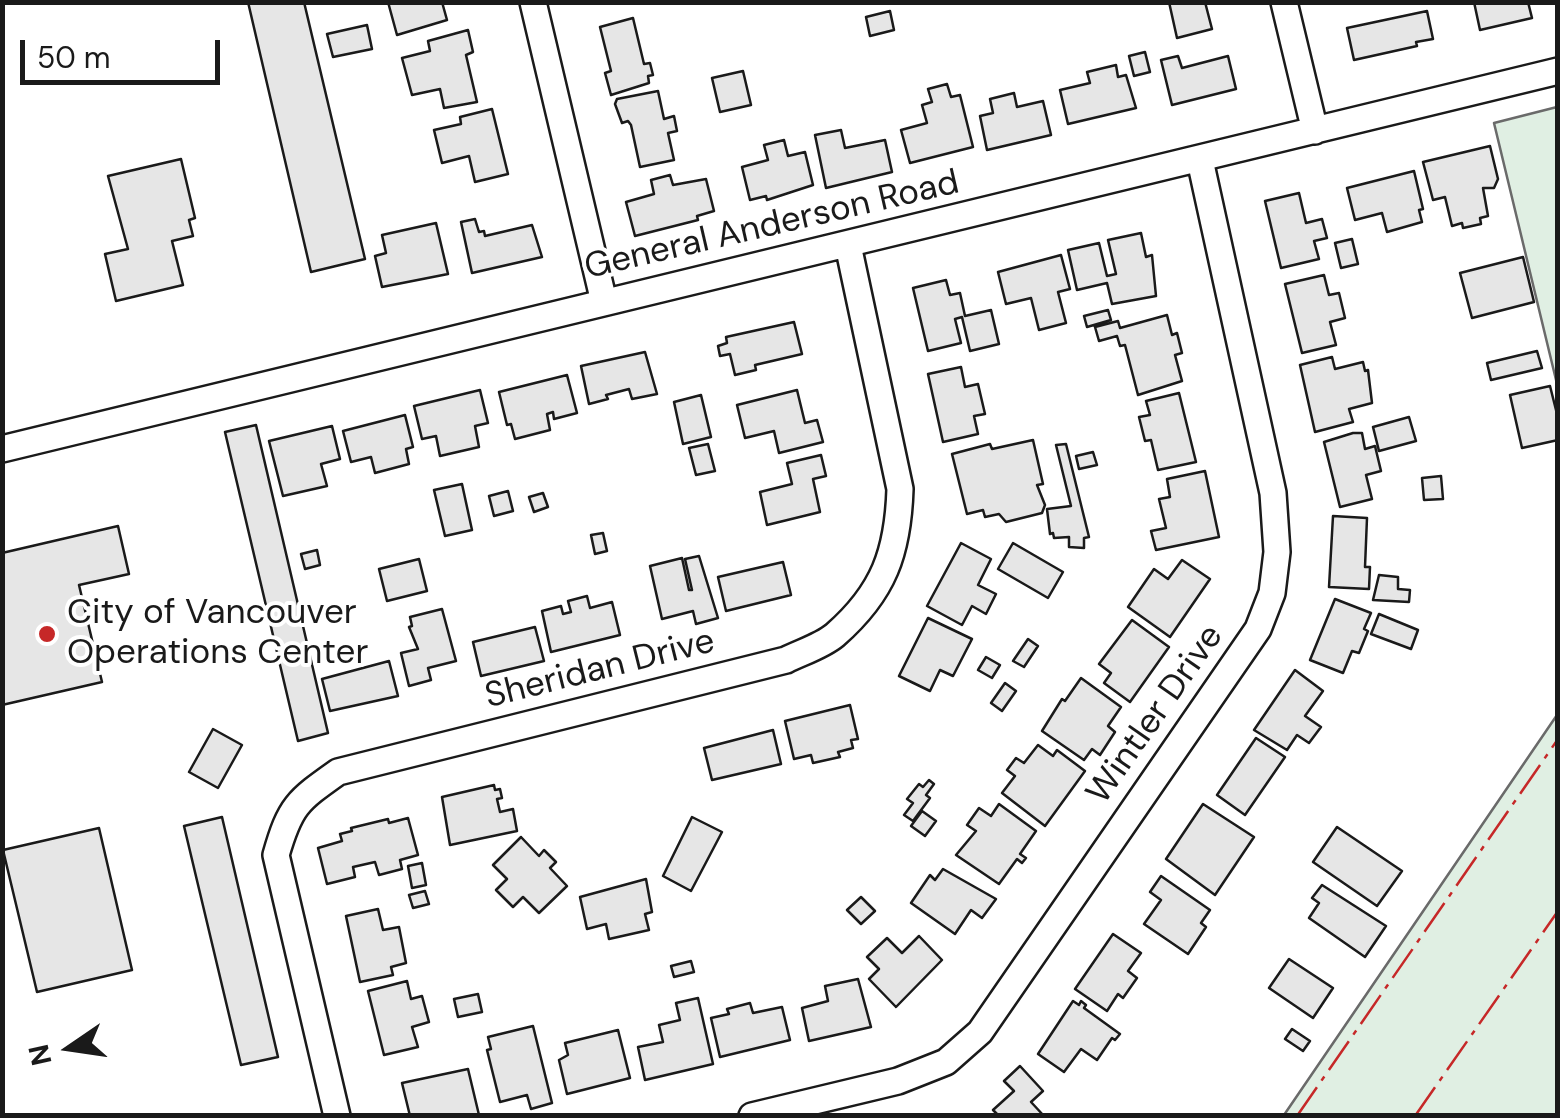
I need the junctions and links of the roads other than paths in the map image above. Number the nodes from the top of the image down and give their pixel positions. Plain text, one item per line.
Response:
1 (532, 2) edge
2 (1284, 2) edge
3 (1558, 72) edge
4 (1315, 131) junction
5 (1200, 160) junction
6 (848, 245) junction
7 (604, 302) junction
8 (2, 449) edge
9 (337, 1116) edge
10 (752, 1116) edge

1 - 7 street
2 - 4 street
3 - 4 street, General Anderson Road
4 - 5 street, General Anderson Road
5 - 6 street, General Anderson Road
5 - 10 street, Wintler Drive
6 - 7 street, General Anderson Road
6 - 9 street, Sheridan Drive
7 - 8 street, General Anderson Road

